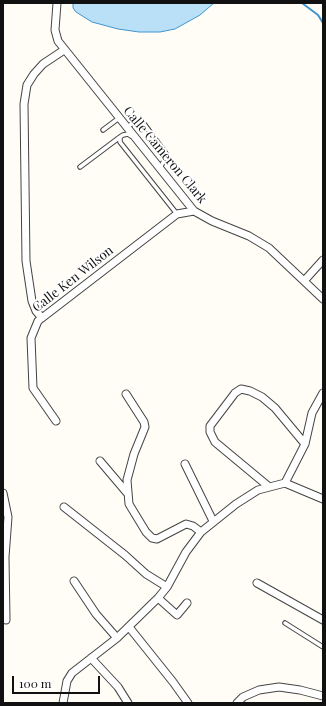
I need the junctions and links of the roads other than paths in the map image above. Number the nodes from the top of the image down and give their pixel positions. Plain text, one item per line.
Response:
1 (57, 3) edge
2 (64, 50) junction
3 (119, 118) junction
4 (126, 127) junction
5 (103, 130) dead end
6 (120, 137) junction
7 (137, 140) junction
8 (80, 167) dead end
9 (160, 169) junction
10 (194, 211) junction
11 (177, 214) junction
12 (323, 260) edge
13 (304, 281) junction
14 (323, 299) edge
15 (42, 318) junction
16 (323, 393) edge
17 (126, 394) dead end
18 (56, 421) dead end
19 (305, 444) junction
20 (100, 461) dead end
21 (185, 464) dead end
22 (284, 483) junction
23 (268, 486) junction
24 (3, 493) edge
25 (128, 494) junction
26 (323, 499) edge
27 (64, 507) dead end
28 (213, 521) junction
29 (201, 532) junction
30 (4, 557) edge
31 (74, 581) dead end
32 (257, 584) dead end
33 (167, 587) junction
34 (158, 598) junction
35 (187, 603) dead end
36 (6, 620) dead end
37 (323, 620) edge
38 (285, 624) dead end
39 (129, 627) junction
40 (117, 638) junction
41 (323, 647) edge
42 (91, 658) junction
43 (323, 696) edge
44 (63, 703) edge
45 (128, 703) edge
46 (188, 703) edge
47 (237, 703) edge

1 - 2 street, Calle Cameron Clark
2 - 3 street, Calle Cameron Clark
2 - 15 street
3 - 4 street, Calle Cameron Clark
3 - 5 lane
4 - 7 street, Calle Cameron Clark
4 - 9 lane
6 - 7 lane
6 - 8 lane
6 - 11 lane
7 - 9 street, Calle Cameron Clark
9 - 10 street, Calle Cameron Clark
10 - 11 street, Calle Ken Wilson
10 - 13 street, Calle Cameron Clark
11 - 15 street, Calle Ken Wilson
12 - 13 street
13 - 14 street, Calle Cameron Clark
15 - 18 street, Calle Ken Wilson
16 - 19 street
17 - 25 street
19 - 22 street
19 - 23 street
20 - 25 street
21 - 28 street
22 - 23 street
22 - 26 street
23 - 28 street
24 - 30 street
25 - 29 street
27 - 33 street
28 - 29 street
29 - 33 street
30 - 36 street
31 - 40 street
32 - 37 street
33 - 34 street
34 - 35 street
34 - 39 street
38 - 41 lane
39 - 40 street
39 - 46 street
40 - 42 street
42 - 44 street
42 - 45 street
43 - 47 street

